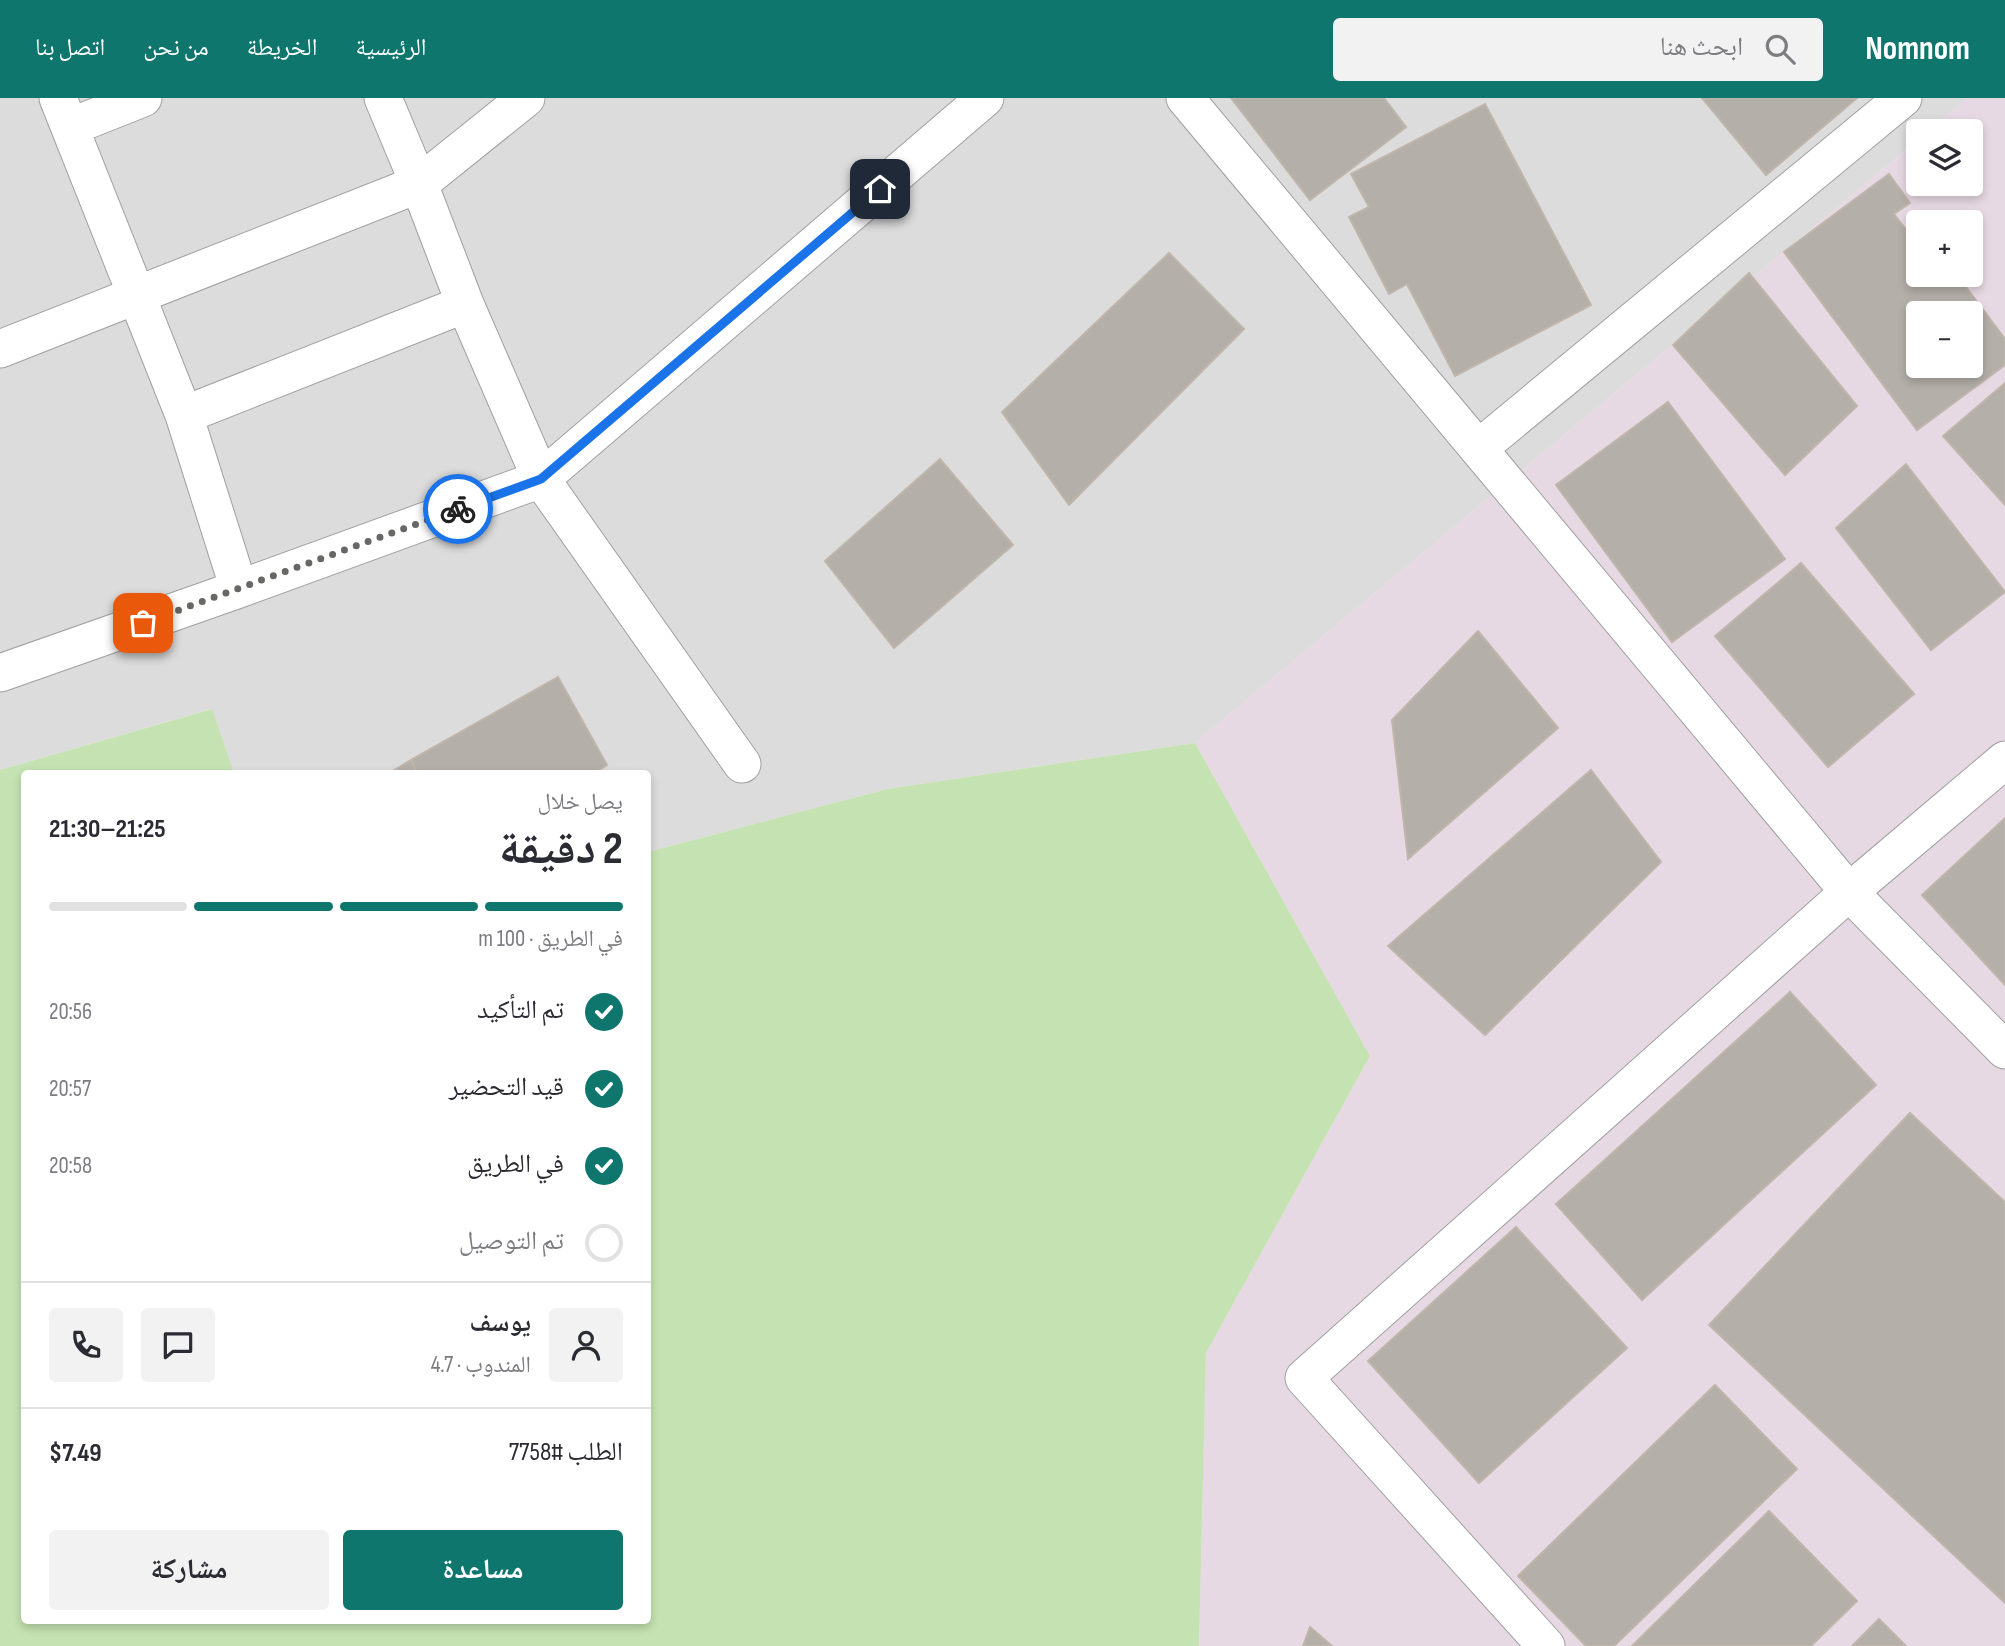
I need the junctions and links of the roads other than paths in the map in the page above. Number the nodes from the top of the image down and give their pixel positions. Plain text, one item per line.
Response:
1 (143, 98) edge
2 (383, 98) edge
3 (526, 98) edge
4 (985, 98) edge
5 (1185, 98) edge
6 (1903, 98) edge
7 (64, 113) edge
8 (419, 184) junction
9 (137, 295) junction
10 (465, 304) junction
11 (0, 349) edge
12 (184, 415) junction
13 (1479, 448) junction
14 (541, 479) junction
15 (239, 589) junction
16 (0, 673) edge
17 (2005, 760) edge
18 (741, 764) dead end
19 (1849, 892) junction
20 (2005, 1050) edge
21 (1546, 1646) edge

1 - 7 street
2 - 8 street
3 - 8 street
4 - 14 street
5 - 13 street
6 - 13 street
7 - 9 street
8 - 9 street
8 - 10 street
9 - 11 street
9 - 12 street
10 - 12 street
10 - 14 street
12 - 15 street
13 - 19 street
14 - 15 street
14 - 18 street
15 - 16 street
17 - 19 street
19 - 20 street
19 - 21 street

